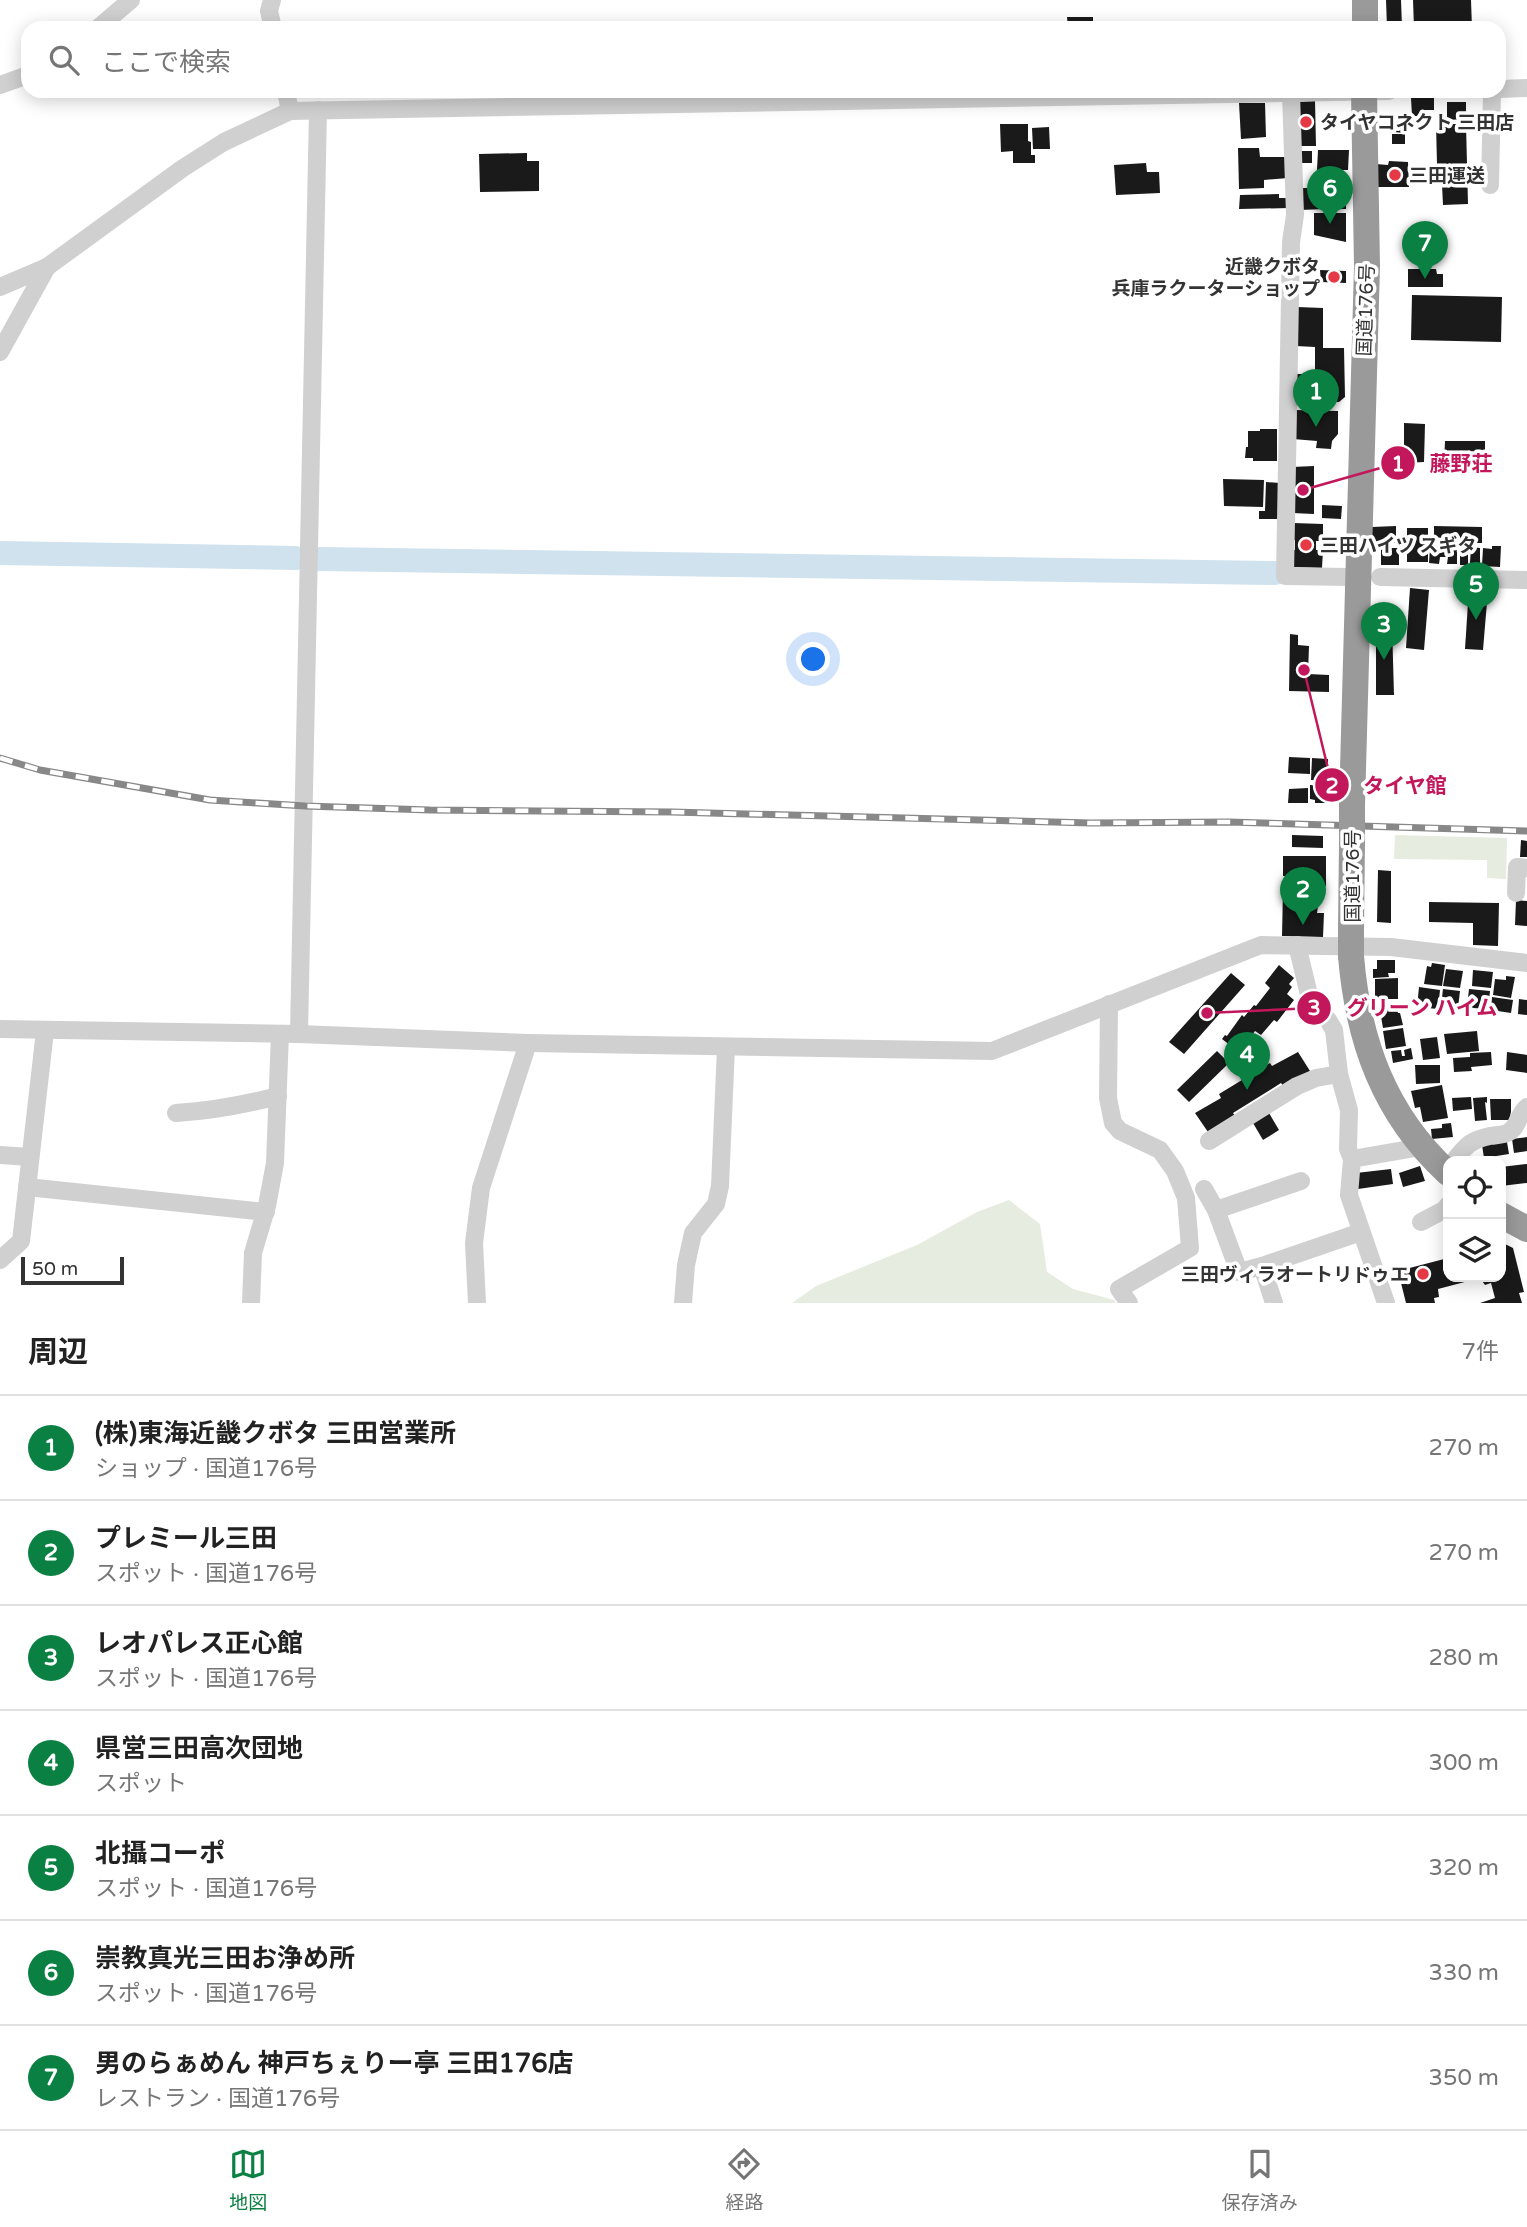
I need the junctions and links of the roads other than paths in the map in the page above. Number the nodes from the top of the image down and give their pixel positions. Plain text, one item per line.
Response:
1 (131, 0) edge
2 (272, 0) edge
3 (1365, 0) edge
4 (106, 21) edge
5 (271, 21) edge
6 (1365, 21) edge
7 (21, 78) edge
8 (0, 85) edge
9 (1527, 88) edge
10 (1506, 89) edge
11 (287, 98) edge
12 (1005, 98) edge
13 (1291, 98) edge
14 (1364, 98) edge
15 (1492, 98) edge
16 (318, 110) junction
17 (290, 111) junction
18 (1490, 185) dead end
19 (47, 267) junction
20 (0, 287) edge
21 (0, 352) edge
22 (1349, 577) dead end
23 (1380, 577) dead end
24 (1527, 580) edge
25 (1527, 868) edge
26 (1516, 893) dead end
27 (1297, 946) junction
28 (1527, 964) edge
29 (1109, 1004) junction
30 (0, 1029) edge
31 (45, 1031) junction
32 (280, 1034) junction
33 (299, 1034) junction
34 (528, 1043) junction
35 (726, 1047) junction
36 (1339, 1074) junction
37 (278, 1096) junction
38 (1527, 1107) edge
39 (176, 1112) dead end
40 (1209, 1141) dead end
41 (1422, 1147) junction
42 (0, 1155) edge
43 (1458, 1156) edge
44 (30, 1157) junction
45 (1352, 1159) junction
46 (1443, 1163) edge
47 (1301, 1181) dead end
48 (27, 1187) junction
49 (1204, 1189) dead end
50 (1216, 1210) junction
51 (1443, 1211) edge
52 (265, 1212) junction
53 (1506, 1218) edge
54 (1421, 1222) dead end
55 (1527, 1229) edge
56 (1361, 1232) junction
57 (0, 1260) edge
58 (1262, 1266) junction
59 (1380, 1301) edge
60 (251, 1303) edge
61 (477, 1303) edge
62 (683, 1303) edge
63 (1129, 1303) edge
64 (1274, 1303) edge

1 - 4 street
2 - 5 street
3 - 6 highway
7 - 8 street
9 - 10 street
11 - 17 street
12 - 16 street
13 - 22 street
14 - 41 highway, 国道176号, bridge
15 - 18 street
16 - 17 street
16 - 33 street
17 - 19 street
19 - 20 street
19 - 21 street
23 - 24 street
25 - 26 street
27 - 28 street
27 - 29 street
27 - 36 street
29 - 35 street
29 - 63 street
30 - 31 street
31 - 32 street
31 - 44 street
32 - 33 street
32 - 37 street
33 - 34 street
34 - 35 street
34 - 61 street
35 - 62 street
36 - 40 street
36 - 45 street
37 - 39 street
37 - 52 street
38 - 43 street
41 - 45 street
41 - 46 highway, 国道176号
42 - 44 street
44 - 48 street
45 - 56 street
47 - 50 street
48 - 52 street
48 - 57 street
49 - 50 street
50 - 58 street
51 - 54 street
52 - 60 street
53 - 55 highway
56 - 58 street
56 - 59 street
58 - 64 street

